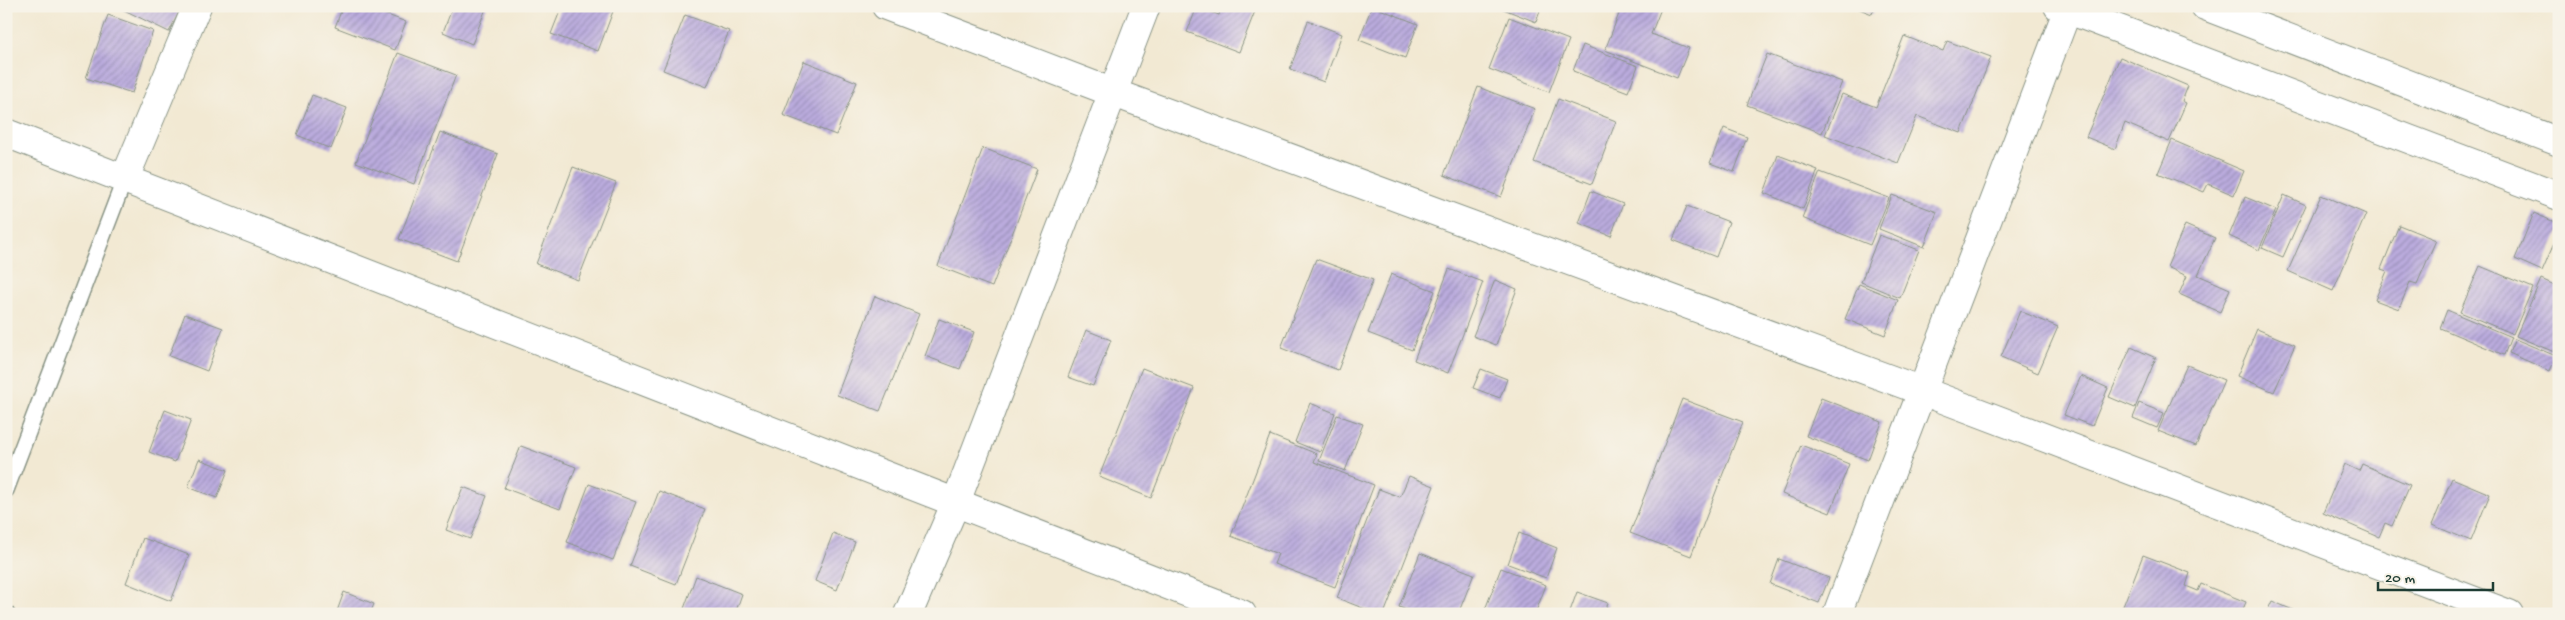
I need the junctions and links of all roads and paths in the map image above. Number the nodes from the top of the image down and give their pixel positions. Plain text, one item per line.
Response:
1 (197, 6) edge
2 (886, 6) edge
3 (1146, 6) edge
4 (2205, 6) edge
5 (2065, 8) edge
6 (1114, 93) junction
7 (6, 133) edge
8 (2559, 142) edge
9 (125, 178) junction
10 (2559, 196) edge
11 (1922, 391) junction
12 (6, 490) edge
13 (956, 502) junction
14 (908, 614) edge
15 (1242, 614) edge
16 (1837, 614) edge
17 (2509, 614) edge

1 - 9 street
2 - 6 street
3 - 6 street
4 - 8 street
5 - 10 street
5 - 11 street
6 - 11 street
6 - 13 street
7 - 9 street
9 - 12 lane
9 - 13 street
11 - 16 street
11 - 17 street
13 - 14 street
13 - 15 street

